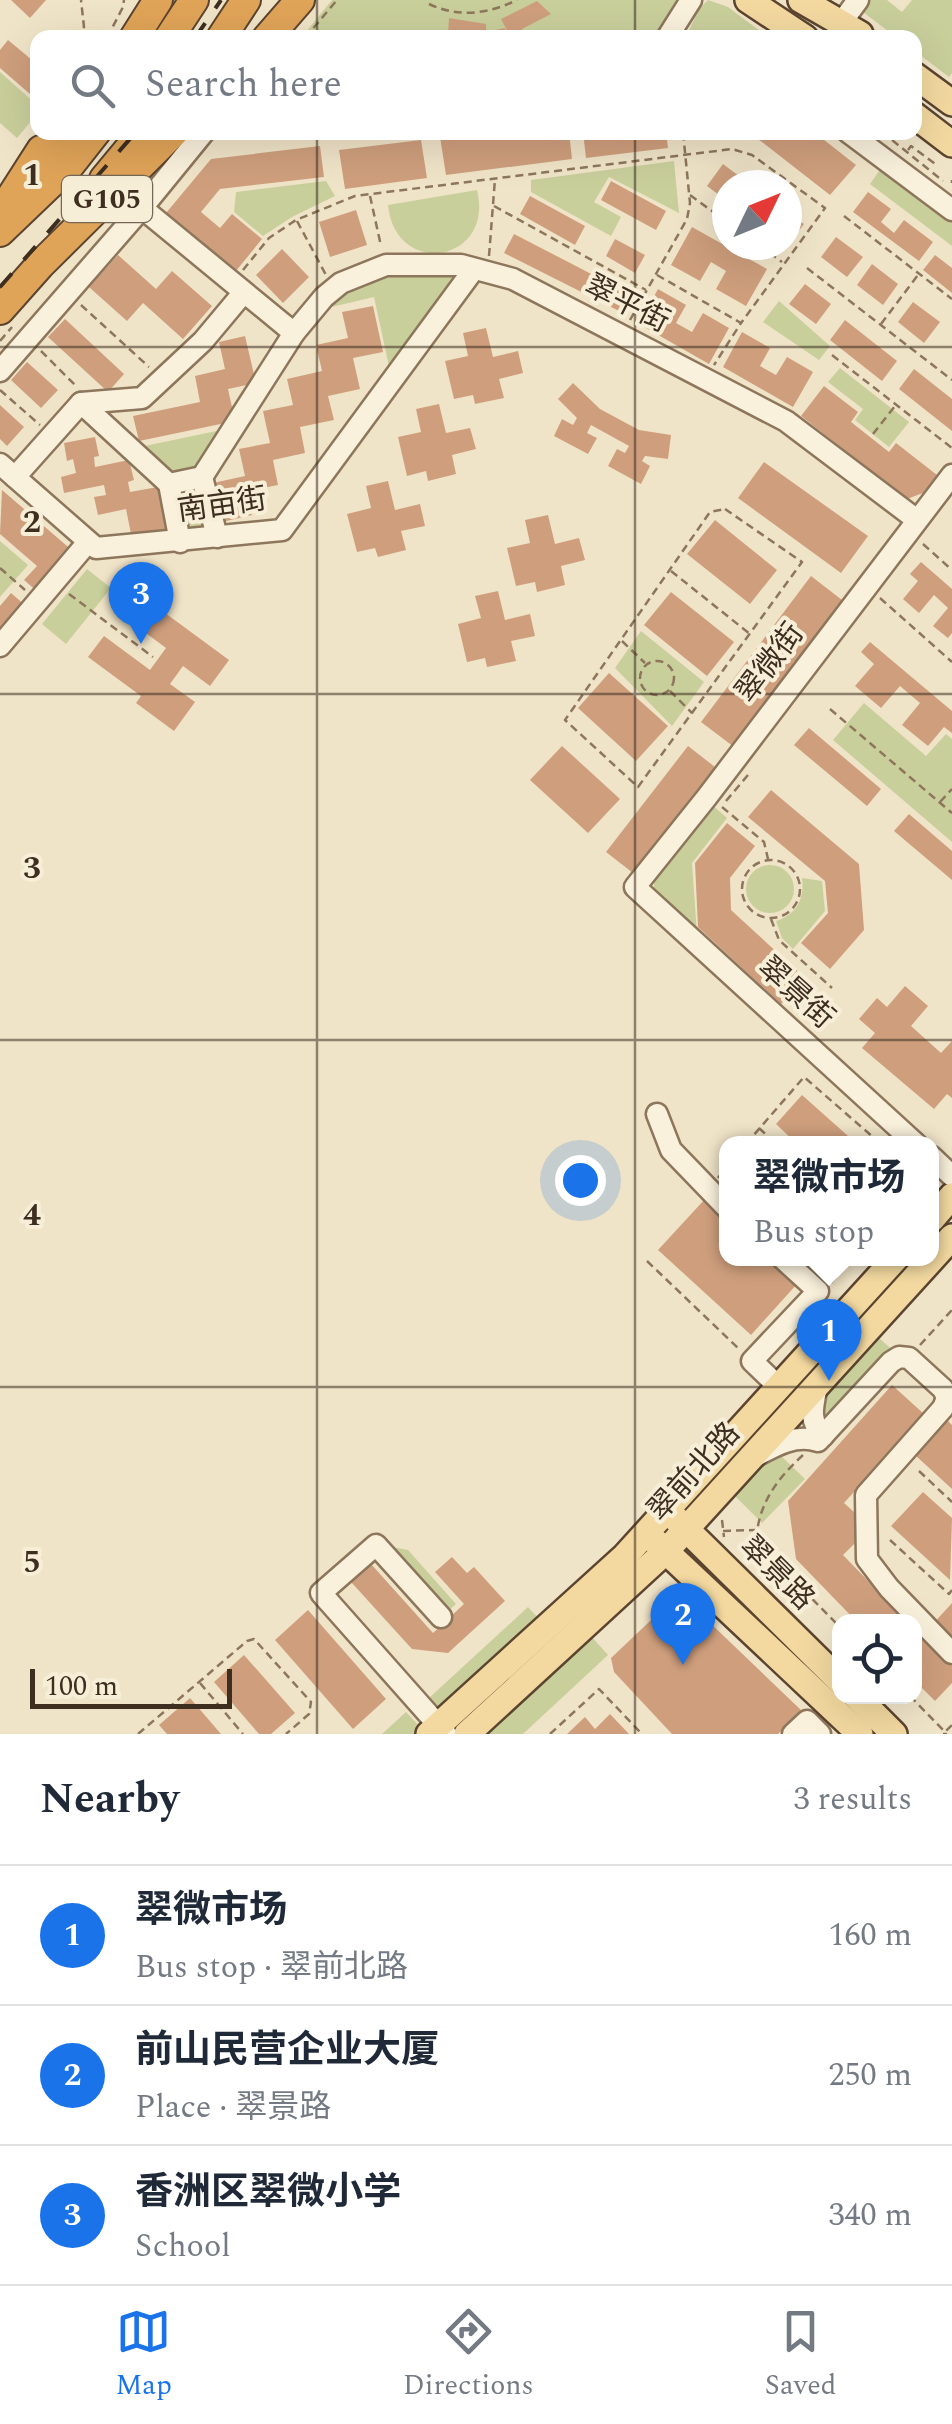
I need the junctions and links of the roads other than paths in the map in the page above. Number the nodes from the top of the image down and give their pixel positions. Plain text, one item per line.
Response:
1 (143, 0) edge
2 (158, 0) edge
3 (194, 0) edge
4 (246, 0) edge
5 (300, 0) edge
6 (324, 0) edge
7 (691, 0) edge
8 (748, 0) edge
9 (764, 0) edge
10 (801, 0) edge
11 (825, 0) edge
12 (857, 23) edge
13 (125, 30) edge
14 (139, 30) edge
15 (174, 30) edge
16 (227, 30) edge
17 (274, 30) edge
18 (298, 30) edge
19 (673, 30) edge
20 (793, 30) edge
21 (802, 30) edge
22 (922, 81) edge
23 (952, 103) edge
24 (922, 121) edge
25 (48, 140) edge
26 (65, 140) edge
27 (90, 140) edge
28 (137, 140) edge
29 (166, 140) edge
30 (184, 140) edge
31 (197, 140) edge
32 (859, 140) edge
33 (952, 144) edge
34 (142, 208) junction
35 (952, 210) edge
36 (0, 214) edge
37 (0, 224) edge
38 (0, 232) edge
39 (40, 264) junction
40 (480, 270) junction
41 (238, 287) junction
42 (0, 310) edge
43 (294, 333) junction
44 (0, 371) edge
45 (81, 404) junction
46 (5, 471) edge
47 (952, 475) edge
48 (202, 476) junction
49 (169, 484) junction
50 (917, 520) junction
51 (217, 537) junction
52 (88, 542) junction
53 (180, 542) junction
54 (0, 646) edge
55 (635, 886) joint
56 (656, 1114) dead end
57 (907, 1136) edge
58 (719, 1200) edge
59 (790, 1266) edge
60 (889, 1266) edge
61 (926, 1266) edge
62 (817, 1386) junction
63 (780, 1388) junction
64 (821, 1438) junction
65 (750, 1460) junction
66 (668, 1510) junction
67 (686, 1530) junction
68 (647, 1533) junction
69 (666, 1551) junction
70 (442, 1617) dead end
71 (952, 1653) edge
72 (832, 1672) edge
73 (864, 1704) edge
74 (438, 1731) edge
75 (467, 1734) edge
76 (793, 1734) edge
77 (820, 1734) edge
78 (860, 1734) edge
79 (894, 1734) edge

1 - 13 highway
2 - 14 highway
3 - 15 highway
4 - 16 highway
5 - 17 highway
6 - 18 highway
7 - 19 street
8 - 20 main road
9 - 21 main road
10 - 12 main road
11 - 12 main road
22 - 23 main road
24 - 33 main road
25 - 36 highway
26 - 37 highway, G105
27 - 38 highway
28 - 39 highway
29 - 39 highway, G105
30 - 39 highway
31 - 34 street
32 - 35 street
34 - 41 street
34 - 44 street
39 - 42 highway, G105
40 - 43 street, 翠平街
40 - 50 street, 翠平街
40 - 51 street, 南亩街
41 - 43 street
41 - 45 street
43 - 48 street, 翠平街
45 - 46 street
45 - 49 street
46 - 52 street
47 - 50 street, 翠微街
48 - 49 street
48 - 51 street
49 - 53 street
50 - 55 street, 翠微街
51 - 53 street, 南亩街
52 - 53 street, 南亩街
52 - 54 street
55 - 57 street, 翠景街
56 - 58 street
59 - 63 street
60 - 63 main road, 翠前北路
61 - 62 main road, 翠前北路
62 - 64 street
62 - 65 main road, 翠前北路
63 - 66 main road, 翠前北路
64 - 65 street
64 - 71 street
65 - 67 main road, 翠前北路
66 - 67 main road, 翠景路
66 - 68 main road, 翠前北路
67 - 69 main road, 翠前北路
67 - 72 main road, 翠景路
68 - 69 main road, 翠景路
68 - 74 main road, 翠前北路
69 - 75 main road, 翠前北路
69 - 78 main road, 翠景路
70 - 74 street
73 - 79 main road
76 - 77 street

